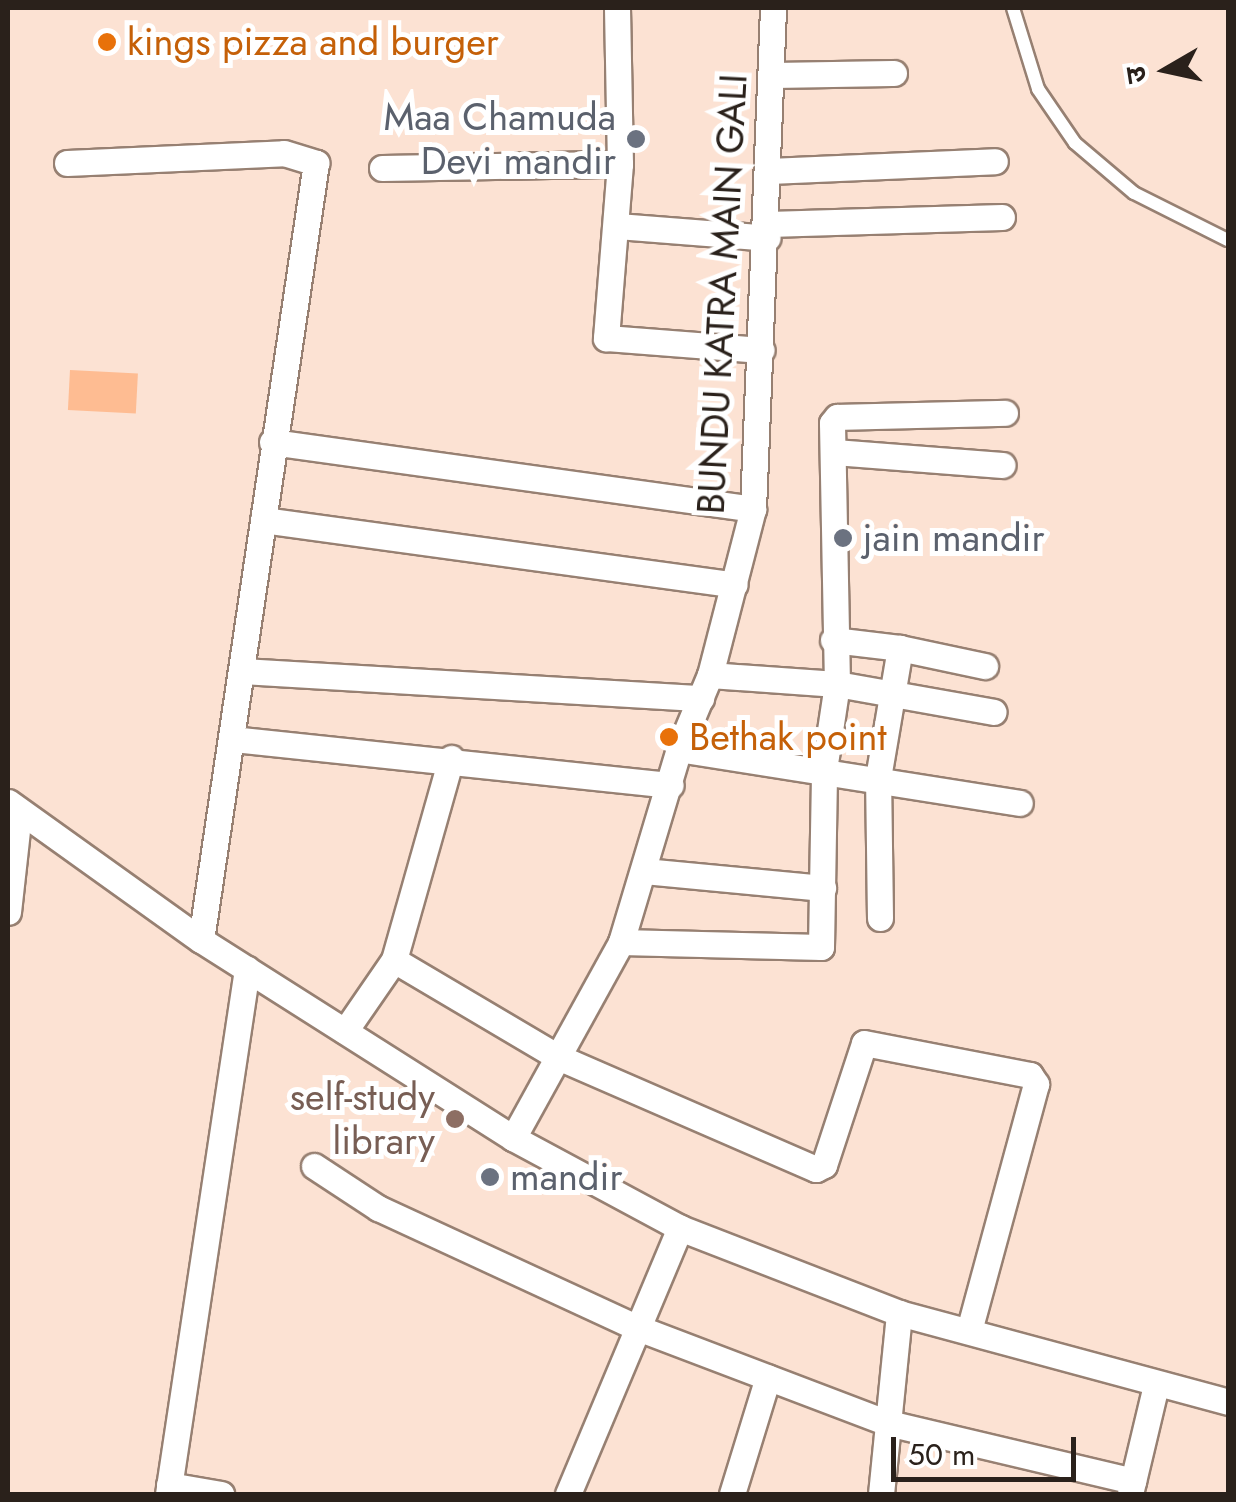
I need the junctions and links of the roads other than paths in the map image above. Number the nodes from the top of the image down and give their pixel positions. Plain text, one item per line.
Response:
1 (617, 8) edge
2 (773, 8) edge
3 (1013, 8) edge
4 (894, 73) dead end
5 (771, 74) junction
6 (995, 161) dead end
7 (67, 163) dead end
8 (620, 164) junction
9 (382, 168) dead end
10 (770, 170) junction
11 (1002, 217) dead end
12 (617, 226) junction
13 (768, 231) junction
14 (1228, 240) edge
15 (762, 350) junction
16 (1005, 413) dead end
17 (272, 442) junction
18 (834, 452) junction
19 (1002, 465) dead end
20 (753, 509) junction
21 (263, 520) junction
22 (735, 585) junction
23 (833, 640) junction
24 (900, 648) junction
25 (985, 666) dead end
26 (242, 670) junction
27 (837, 684) junction
28 (705, 686) junction
29 (888, 696) junction
30 (994, 712) dead end
31 (232, 739) junction
32 (679, 749) junction
33 (451, 758) junction
34 (824, 770) junction
35 (878, 778) junction
36 (671, 785) junction
37 (1020, 803) dead end
38 (13, 807) edge
39 (644, 871) junction
40 (824, 888) junction
41 (8, 912) edge
42 (880, 918) dead end
43 (201, 940) junction
44 (622, 942) junction
45 (394, 960) junction
46 (247, 969) junction
47 (346, 1031) junction
48 (558, 1057) junction
49 (514, 1138) junction
50 (314, 1166) dead end
51 (680, 1228) junction
52 (899, 1313) junction
53 (638, 1328) junction
54 (969, 1332) junction
55 (768, 1378) junction
56 (1156, 1385) junction
57 (1228, 1402) edge
58 (888, 1423) junction
59 (1132, 1488) edge
60 (168, 1490) edge
61 (221, 1494) edge
62 (568, 1494) edge
63 (732, 1494) edge
64 (880, 1494) edge

1 - 8 street
2 - 5 street, BUNDU KATRA MAIN GALI
3 - 14 lane
4 - 5 street
5 - 10 street, BUNDU KATRA MAIN GALI
6 - 10 street
7 - 17 street
8 - 9 street
8 - 12 street
10 - 13 street, BUNDU KATRA MAIN GALI
11 - 13 street
12 - 13 street
12 - 15 street
13 - 15 street, BUNDU KATRA MAIN GALI
15 - 20 street, BUNDU KATRA MAIN GALI
16 - 18 street
17 - 20 street
17 - 21 street
18 - 19 street
18 - 23 street
20 - 22 street, BUNDU KATRA MAIN GALI
21 - 22 street
21 - 26 street
22 - 28 street, BUNDU KATRA MAIN GALI
23 - 24 street
23 - 27 street
24 - 25 street
24 - 29 street
26 - 28 street
26 - 31 street
27 - 28 street
27 - 29 street
27 - 34 street
28 - 32 street, BUNDU KATRA MAIN GALI
29 - 30 street
29 - 35 street
31 - 33 street
31 - 43 street
32 - 34 street
32 - 36 street, BUNDU KATRA MAIN GALI
33 - 36 street
33 - 45 street
34 - 35 street
34 - 40 street
35 - 37 street
35 - 42 street
36 - 39 street, BUNDU KATRA MAIN GALI
38 - 41 street
38 - 43 street
39 - 40 street
39 - 44 street, BUNDU KATRA MAIN GALI
40 - 44 street
43 - 46 street
44 - 48 street, BUNDU KATRA MAIN GALI
45 - 47 street
45 - 48 street
46 - 47 street
46 - 60 street
47 - 49 street
48 - 49 street, BUNDU KATRA MAIN GALI
48 - 54 street
49 - 51 street
50 - 53 street
51 - 52 street
51 - 53 street
52 - 54 street
52 - 58 street
53 - 55 street
53 - 62 street
54 - 56 street
55 - 58 street
55 - 63 street
56 - 57 street
56 - 59 street
58 - 59 street
58 - 64 street
60 - 61 street

